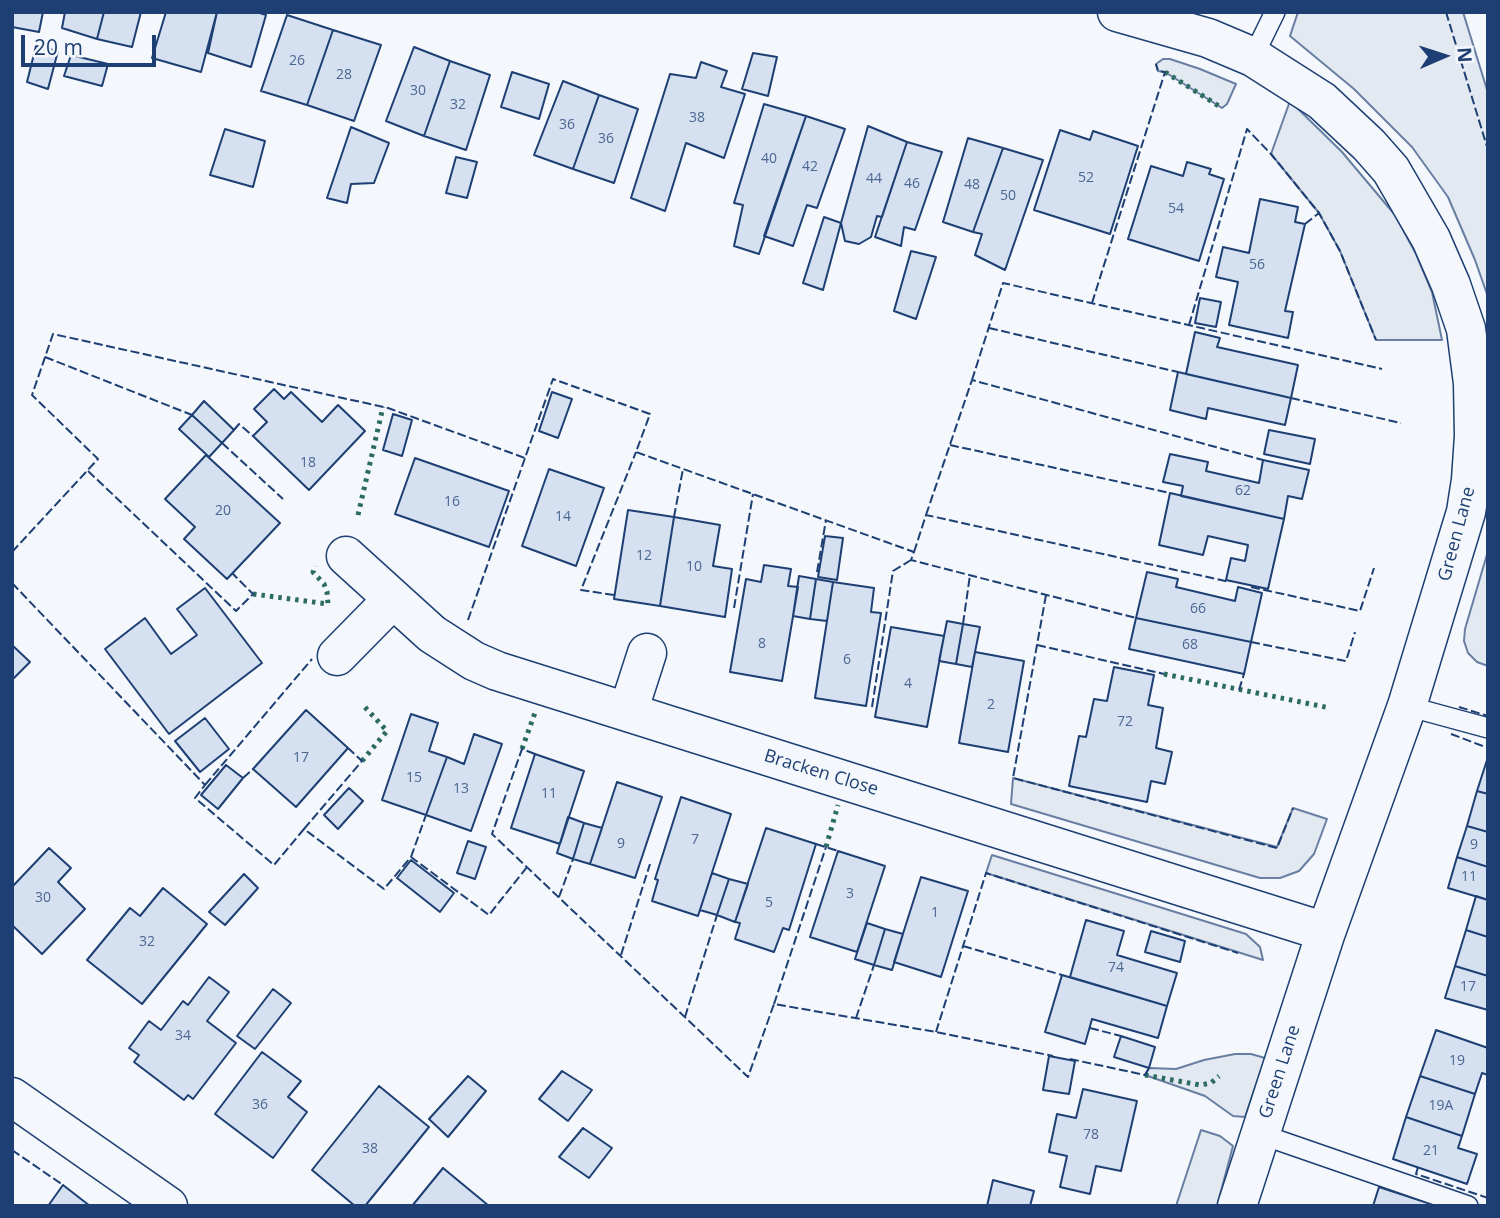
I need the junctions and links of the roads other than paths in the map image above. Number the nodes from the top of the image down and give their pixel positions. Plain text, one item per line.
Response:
1 (1117, 12) edge
2 (1275, 12) edge
3 (1253, 57) junction
4 (346, 556) dead end
5 (393, 599) junction
6 (647, 653) dead end
7 (337, 656) dead end
8 (1407, 706) junction
9 (628, 712) junction
10 (1488, 727) edge
11 (1326, 932) junction
12 (12, 1097) edge
13 (1260, 1134) junction
14 (168, 1206) edge
15 (1237, 1206) edge
16 (1468, 1206) edge

1 - 3 street, Green Lane
2 - 3 lane
3 - 8 street, Green Lane
4 - 5 street, Bracken Close
5 - 7 street
5 - 9 street, Bracken Close
6 - 9 street
8 - 10 lane
8 - 11 street, Green Lane
9 - 11 street, Bracken Close
11 - 13 street, Green Lane
12 - 14 street
13 - 15 street, Green Lane
13 - 16 lane

